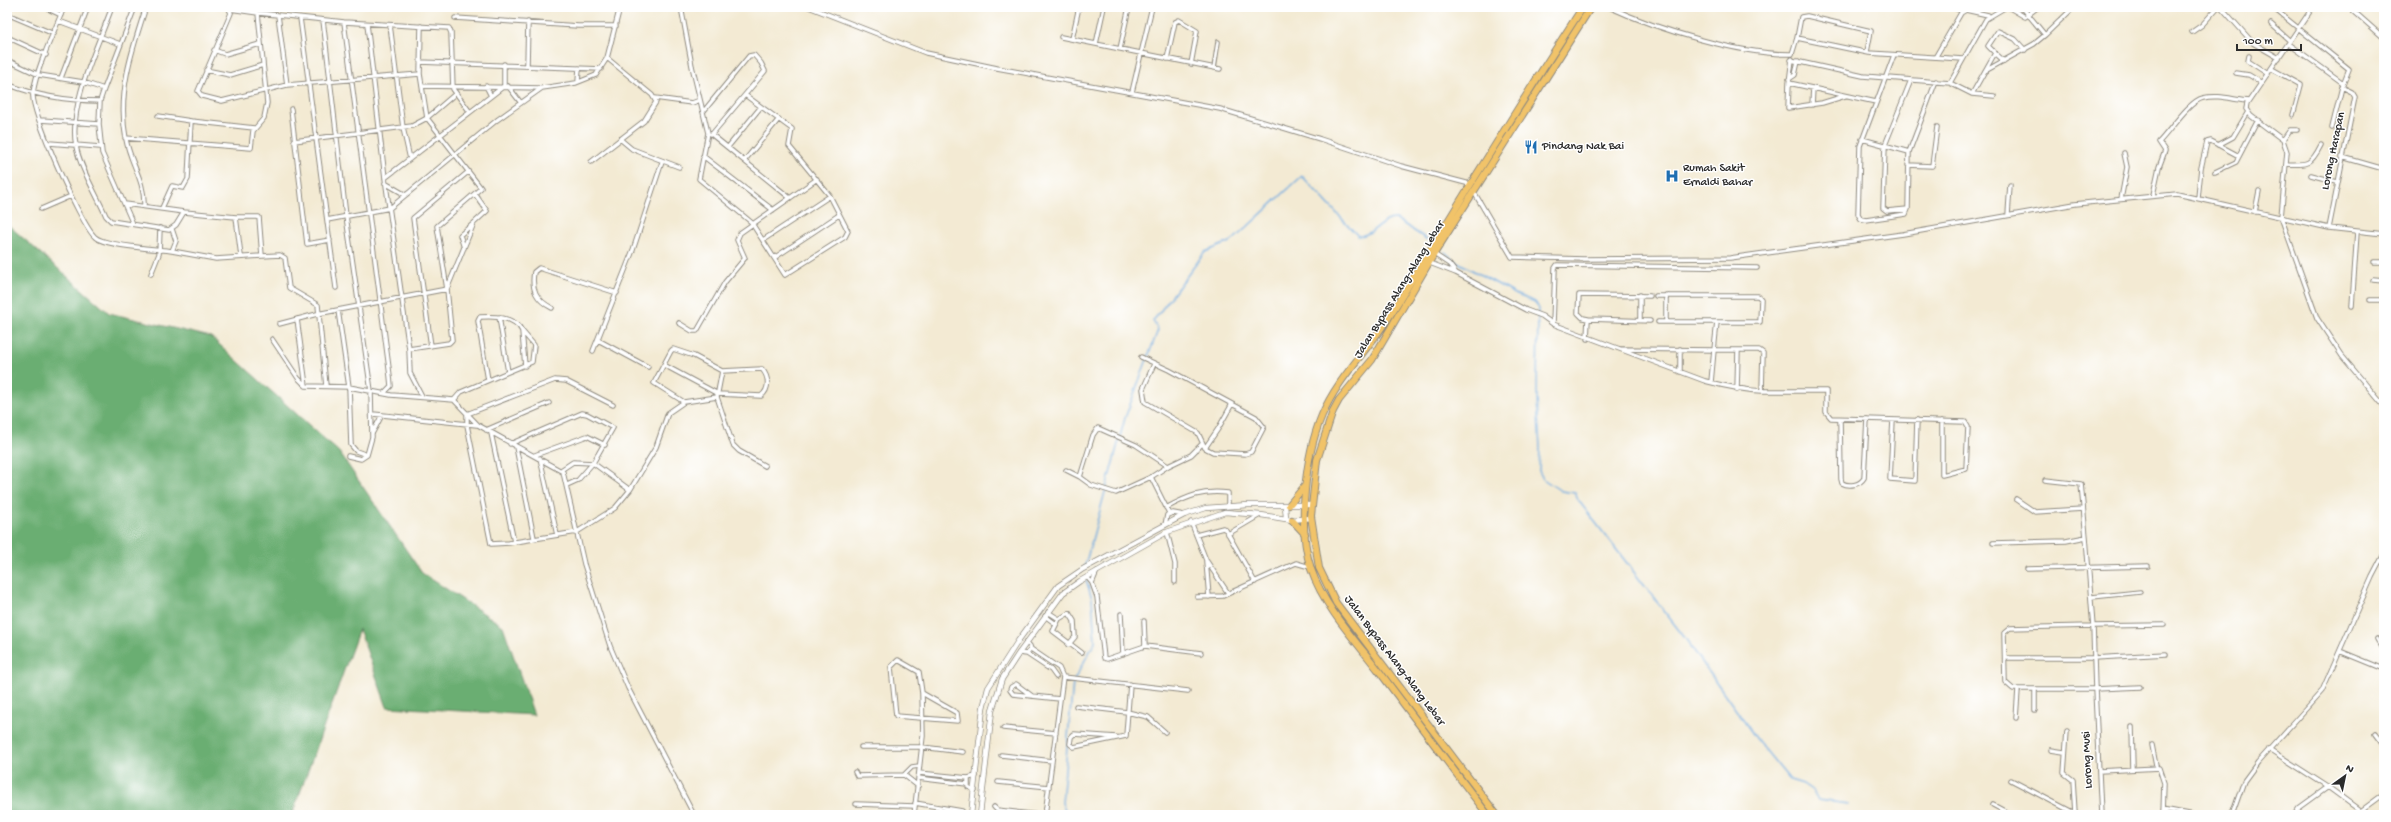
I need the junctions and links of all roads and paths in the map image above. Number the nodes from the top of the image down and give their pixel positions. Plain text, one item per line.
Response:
1 (44, 7) edge
2 (64, 7) edge
3 (88, 7) edge
4 (112, 7) edge
5 (135, 7) edge
6 (146, 7) edge
7 (422, 7) edge
8 (430, 7) edge
9 (620, 7) edge
10 (681, 7) edge
11 (809, 7) edge
12 (1079, 7) edge
13 (1104, 7) edge
14 (1129, 7) edge
15 (1152, 7) edge
16 (1160, 7) edge
17 (1583, 7) edge
18 (1591, 7) edge
19 (1609, 7) edge
20 (1951, 7) edge
21 (2007, 7) edge
22 (2022, 7) edge
23 (2038, 7) edge
24 (2071, 7) edge
25 (2219, 7) edge
26 (2272, 7) edge
27 (2313, 7) edge
28 (2349, 7) edge
29 (229, 8) edge
30 (1964, 11) junction
31 (258, 13) junction
32 (7, 14) edge
33 (2029, 14) junction
34 (61, 15) junction
35 (278, 15) junction
36 (1988, 15) junction
37 (300, 18) junction
38 (455, 18) dead end
39 (59, 20) junction
40 (323, 20) junction
41 (344, 22) junction
42 (528, 22) junction
43 (367, 24) junction
44 (2271, 24) dead end
45 (390, 25) junction
46 (421, 26) junction
47 (616, 26) junction
48 (79, 28) junction
49 (2298, 28) junction
50 (2192, 32) dead end
51 (54, 34) junction
52 (2045, 35) junction
53 (101, 36) junction
54 (7, 37) edge
55 (1060, 37) dead end
56 (1797, 38) junction
57 (2384, 38) edge
58 (1072, 39) junction
59 (1218, 42) dead end
60 (2289, 43) junction
61 (120, 44) junction
62 (260, 44) junction
63 (1096, 44) junction
64 (1120, 49) junction
65 (214, 50) junction
66 (2025, 50) junction
67 (1867, 52) junction
68 (1995, 53) junction
69 (1142, 54) junction
70 (1792, 54) junction
71 (46, 55) junction
72 (1894, 55) junction
73 (1936, 56) junction
74 (2249, 56) dead end
75 (607, 58) junction
76 (2279, 58) junction
77 (1167, 59) junction
78 (1963, 59) junction
79 (7, 60) edge
80 (1792, 60) junction
81 (1798, 61) junction
82 (2004, 61) junction
83 (420, 62) junction
84 (452, 62) junction
85 (504, 64) junction
86 (1191, 64) junction
87 (528, 65) junction
88 (263, 66) junction
89 (579, 68) junction
90 (1214, 68) junction
91 (601, 69) junction
92 (1220, 69) dead end
93 (2272, 69) junction
94 (206, 70) junction
95 (1984, 72) junction
96 (2236, 73) dead end
97 (420, 74) junction
98 (2268, 74) junction
99 (38, 75) junction
100 (397, 75) junction
101 (372, 77) junction
102 (61, 78) junction
103 (350, 79) junction
104 (1885, 79) junction
105 (330, 80) junction
106 (1911, 80) junction
107 (1789, 81) junction
108 (1936, 81) junction
109 (83, 82) junction
110 (578, 82) junction
111 (308, 83) junction
112 (1950, 83) junction
113 (2262, 83) junction
114 (7, 84) edge
115 (287, 84) junction
116 (452, 85) junction
117 (2342, 85) junction
118 (422, 86) junction
119 (486, 86) junction
120 (504, 86) junction
121 (508, 86) junction
122 (266, 88) junction
123 (542, 88) junction
124 (1813, 88) junction
125 (104, 89) junction
126 (1132, 92) junction
127 (33, 94) junction
128 (455, 94) junction
129 (1972, 94) junction
130 (745, 95) junction
131 (491, 96) junction
132 (1847, 96) junction
133 (1994, 96) dead end
134 (655, 98) junction
135 (700, 100) junction
136 (79, 101) junction
137 (100, 101) junction
138 (1876, 102) junction
139 (2249, 102) junction
140 (520, 103) junction
141 (1812, 105) junction
142 (760, 108) junction
143 (291, 109) dead end
144 (470, 112) junction
145 (704, 112) junction
146 (2248, 112) junction
147 (2293, 115) dead end
148 (158, 116) dead end
149 (427, 118) junction
150 (40, 120) junction
151 (779, 120) junction
152 (2258, 120) junction
153 (191, 121) junction
154 (76, 124) junction
155 (99, 124) junction
156 (1937, 127) dead end
157 (2384, 127) edge
158 (254, 128) junction
159 (403, 128) junction
160 (2332, 128) dead end
161 (379, 130) junction
162 (2297, 130) dead end
163 (358, 133) junction
164 (710, 133) junction
165 (2384, 135) edge
166 (336, 136) junction
167 (440, 137) junction
168 (126, 138) junction
169 (316, 139) junction
170 (620, 139) junction
171 (1862, 139) junction
172 (2283, 140) junction
173 (294, 141) junction
174 (188, 142) junction
175 (49, 143) junction
176 (75, 145) junction
177 (1885, 145) junction
178 (2218, 145) junction
179 (2321, 145) dead end
180 (100, 147) junction
181 (728, 147) junction
182 (1909, 152) junction
183 (2124, 153) dead end
184 (455, 155) junction
185 (703, 156) junction
186 (2239, 156) junction
187 (2342, 157) junction
188 (410, 159) junction
189 (745, 160) junction
190 (591, 162) dead end
191 (662, 162) junction
192 (1908, 164) junction
193 (2286, 164) junction
194 (679, 167) dead end
195 (2384, 169) edge
196 (468, 172) junction
197 (2215, 172) dead end
198 (2311, 175) dead end
199 (385, 178) junction
200 (817, 179) junction
201 (2337, 182) junction
202 (385, 183) junction
203 (1470, 184) junction
204 (2010, 185) dead end
205 (2259, 191) dead end
206 (1474, 192) junction
207 (404, 194) junction
208 (475, 194) junction
209 (2153, 195) junction
210 (71, 196) junction
211 (830, 196) junction
212 (790, 198) junction
213 (2198, 198) junction
214 (2121, 200) junction
215 (125, 204) junction
216 (144, 206) junction
217 (162, 208) junction
218 (390, 208) junction
219 (41, 209) dead end
220 (1908, 209) junction
221 (773, 210) junction
222 (184, 212) junction
223 (367, 212) junction
224 (2255, 212) junction
225 (2008, 215) junction
226 (346, 216) junction
227 (839, 216) junction
228 (2281, 217) junction
229 (236, 218) junction
230 (327, 220) junction
231 (474, 222) junction
232 (752, 223) junction
233 (133, 224) junction
234 (2384, 227) edge
235 (160, 228) junction
236 (2329, 228) junction
237 (172, 229) junction
238 (2357, 232) junction
239 (2383, 233) edge
240 (330, 240) junction
241 (763, 240) junction
242 (464, 248) junction
243 (160, 249) junction
244 (172, 250) junction
245 (1436, 252) junction
246 (241, 256) junction
247 (262, 256) junction
248 (774, 258) junction
249 (2374, 262) dead end
250 (2384, 262) edge
251 (1430, 263) junction
252 (1757, 268) dead end
253 (1456, 273) junction
254 (151, 274) dead end
255 (2373, 280) dead end
256 (2384, 281) edge
257 (336, 288) dead end
258 (447, 289) junction
259 (617, 293) junction
260 (424, 294) junction
261 (1640, 295) junction
262 (1666, 295) junction
263 (1650, 296) dead end
264 (1656, 296) dead end
265 (402, 298) junction
266 (2370, 300) dead end
267 (2384, 300) edge
268 (380, 301) junction
269 (359, 306) junction
270 (2352, 306) dead end
271 (552, 308) dead end
272 (338, 310) junction
273 (318, 314) junction
274 (499, 317) junction
275 (297, 319) junction
276 (1588, 319) junction
277 (1640, 320) junction
278 (1650, 321) dead end
279 (1658, 322) dead end
280 (1666, 322) junction
281 (1717, 322) junction
282 (679, 323) dead end
283 (279, 324) dead end
284 (1553, 324) junction
285 (522, 331) junction
286 (1587, 338) junction
287 (272, 339) dead end
288 (598, 340) junction
289 (431, 346) junction
290 (409, 349) junction
291 (1615, 349) junction
292 (1680, 349) junction
293 (1714, 350) junction
294 (1738, 350) junction
295 (593, 352) dead end
296 (1143, 358) dead end
297 (1153, 363) junction
298 (664, 365) junction
299 (525, 366) junction
300 (648, 367) dead end
301 (722, 371) junction
302 (508, 372) junction
303 (1680, 372) junction
304 (488, 380) junction
305 (1711, 382) junction
306 (306, 386) junction
307 (326, 386) junction
308 (349, 387) junction
309 (371, 390) junction
310 (1736, 390) junction
311 (1762, 391) junction
312 (384, 393) junction
313 (718, 395) junction
314 (422, 396) junction
315 (454, 400) junction
316 (684, 402) junction
317 (549, 403) dead end
318 (613, 404) dead end
319 (1232, 404) junction
320 (2384, 406) edge
321 (373, 414) junction
322 (467, 414) junction
323 (382, 415) junction
324 (1840, 419) junction
325 (1867, 420) junction
326 (1893, 420) junction
327 (1917, 420) junction
328 (1942, 420) junction
329 (467, 425) junction
330 (478, 425) junction
331 (486, 430) junction
332 (372, 433) junction
333 (491, 433) junction
334 (510, 444) junction
335 (604, 445) junction
336 (1203, 446) junction
337 (516, 447) junction
338 (367, 455) junction
339 (534, 455) junction
340 (348, 456) dead end
341 (540, 458) junction
342 (593, 463) junction
343 (765, 466) dead end
344 (1168, 466) junction
345 (561, 470) junction
346 (1066, 470) dead end
347 (1080, 477) junction
348 (1151, 477) junction
349 (1307, 479) junction
350 (2045, 480) dead end
351 (567, 485) junction
352 (630, 490) junction
353 (2016, 499) dead end
354 (1304, 504) junction
355 (1228, 505) junction
356 (1287, 505) junction
357 (1312, 505) junction
358 (1166, 508) junction
359 (2083, 509) junction
360 (1170, 513) junction
361 (1261, 514) junction
362 (1184, 515) junction
363 (1303, 518) junction
364 (1311, 518) junction
365 (1289, 519) junction
366 (1191, 522) junction
367 (1164, 525) junction
368 (577, 532) junction
369 (1167, 532) junction
370 (557, 534) junction
371 (1228, 534) junction
372 (1305, 534) junction
373 (1196, 535) junction
374 (2086, 537) junction
375 (534, 538) junction
376 (514, 542) junction
377 (1993, 543) dead end
378 (1126, 546) junction
379 (1118, 550) junction
380 (1129, 554) junction
381 (2384, 554) edge
382 (1122, 558) junction
383 (1206, 560) junction
384 (2148, 566) dead end
385 (1311, 567) junction
386 (2090, 567) junction
387 (2027, 569) dead end
388 (1098, 572) junction
389 (1086, 578) junction
390 (1175, 582) dead end
391 (1255, 582) junction
392 (1092, 583) junction
393 (2140, 592) dead end
394 (1228, 593) junction
395 (1197, 597) dead end
396 (1209, 597) junction
397 (2092, 597) junction
398 (1048, 612) junction
399 (1121, 614) dead end
400 (1045, 616) junction
401 (1059, 619) junction
402 (1144, 621) dead end
403 (1056, 624) junction
404 (2164, 625) dead end
405 (2093, 626) junction
406 (2377, 639) dead end
407 (1026, 642) junction
408 (1068, 645) junction
409 (1145, 646) junction
410 (1031, 649) junction
411 (2340, 651) junction
412 (2384, 651) edge
413 (1019, 652) junction
414 (1201, 652) dead end
415 (1082, 653) dead end
416 (1027, 654) junction
417 (1123, 654) junction
418 (2166, 654) dead end
419 (2005, 658) junction
420 (2094, 658) junction
421 (1055, 665) junction
422 (2384, 669) edge
423 (1051, 670) junction
424 (1056, 677) dead end
425 (1063, 677) junction
426 (1130, 684) junction
427 (2140, 687) dead end
428 (2095, 689) junction
429 (2018, 690) junction
430 (2035, 690) junction
431 (1188, 691) dead end
432 (922, 693) junction
433 (1032, 696) junction
434 (1060, 699) junction
435 (1076, 706) dead end
436 (2035, 710) dead end
437 (1127, 712) junction
438 (924, 718) junction
439 (2016, 718) dead end
440 (2132, 727) dead end
441 (1003, 728) dead end
442 (2067, 731) dead end
443 (1165, 732) dead end
444 (1056, 733) junction
445 (2376, 734) dead end
446 (1116, 737) junction
447 (2152, 746) dead end
448 (2384, 746) edge
449 (862, 747) dead end
450 (922, 747) junction
451 (2269, 749) junction
452 (2051, 750) dead end
453 (963, 752) dead end
454 (2064, 752) junction
455 (1001, 755) dead end
456 (1052, 761) junction
457 (919, 766) junction
458 (2156, 766) junction
459 (2133, 769) junction
460 (2099, 771) junction
461 (855, 772) dead end
462 (904, 775) junction
463 (919, 776) junction
464 (976, 776) junction
465 (968, 778) junction
466 (2011, 780) dead end
467 (998, 782) dead end
468 (967, 784) junction
469 (918, 786) junction
470 (1049, 786) junction
471 (2328, 787) junction
472 (975, 790) junction
473 (2383, 796) edge
474 (856, 804) dead end
475 (914, 804) junction
476 (1993, 805) dead end
477 (994, 807) dead end
478 (2163, 809) junction
479 (962, 811) dead end
480 (2361, 811) junction
481 (971, 814) edge
482 (2076, 814) edge
483 (694, 815) edge
484 (914, 815) edge
485 (980, 815) edge
486 (1039, 815) edge
487 (1045, 815) edge
488 (1488, 815) edge
489 (1497, 815) edge
490 (2012, 815) edge
491 (2101, 815) edge
492 (2162, 815) edge
493 (2194, 815) edge
494 (2232, 815) edge
495 (2294, 815) edge
496 (2366, 815) edge

1 - 34 street
2 - 34 street
3 - 48 street
4 - 53 street
5 - 61 street
6 - 168 street
7 - 8 street
9 - 47 street
10 - 135 street
11 - 126 street
12 - 58 street
13 - 63 street
14 - 64 street
15 - 16 street
15 - 69 street
17 - 203 highway, Jalan Bypass Alang-Alang Lebar
18 - 206 highway, Jalan Bypass Alang-Alang Lebar
19 - 70 street
20 - 30 street
21 - 33 street
21 - 36 street
22 - 33 street
23 - 33 street
24 - 52 street
25 - 50 street
25 - 76 street
26 - 49 street
27 - 49 street
28 - 57 street
29 - 31 street
29 - 65 street
30 - 36 street
30 - 73 street
31 - 35 street
31 - 62 street
32 - 51 street
33 - 52 street
34 - 39 street
35 - 37 street
35 - 115 street
36 - 78 street
37 - 40 street
37 - 111 street
38 - 42 street
39 - 48 street
39 - 51 street
40 - 41 street
40 - 105 street
41 - 43 street
41 - 103 street
42 - 47 street
42 - 87 street
43 - 45 street
43 - 101 street
44 - 60 street
45 - 46 street
45 - 100 street
46 - 83 street
46 - 84 street
47 - 75 street
48 - 53 street
48 - 102 street
49 - 60 street
49 - 117 street
51 - 71 street
52 - 66 street
53 - 61 street
53 - 109 street
54 - 71 street
55 - 58 street
56 - 67 street
56 - 67 street
56 - 70 street
58 - 63 street
59 - 90 street
60 - 76 street
60 - 117 street
61 - 125 street
62 - 65 street
62 - 88 street
63 - 64 street
64 - 69 street
65 - 94 street
66 - 68 street
66 - 82 street
67 - 72 street
68 - 82 street
68 - 95 street
69 - 77 street
69 - 126 street
70 - 80 street
71 - 99 street
72 - 73 street
72 - 104 street
73 - 78 street
74 - 98 street
75 - 91 street
75 - 134 street
76 - 93 street
77 - 86 street
77 - 86 street
78 - 112 street
79 - 99 street
80 - 81 street
80 - 107 street
81 - 104 street
81 - 107 street
82 - 95 street
83 - 84 street
83 - 97 street
84 - 85 street
84 - 116 street
85 - 87 street
85 - 120 street
86 - 90 street
87 - 89 street
88 - 94 street
88 - 122 street
89 - 91 street
89 - 110 street
90 - 92 street
91 - 110 street
93 - 98 street
93 - 147 street
94 - 122 street
95 - 129 street
96 - 113 street
97 - 100 street
97 - 118 street
98 - 113 street
99 - 102 street
99 - 127 street
100 - 101 street
100 - 159 street
101 - 103 street
101 - 161 street
102 - 109 street
103 - 105 street
103 - 163 street
104 - 106 street
104 - 138 street
105 - 111 street
105 - 166 street
106 - 108 street
106 - 177 street
107 - 124 street
107 - 141 street
108 - 112 street
108 - 182 street
109 - 125 street
109 - 136 street
110 - 123 street
111 - 115 street
111 - 169 street
112 - 129 street
113 - 139 street
114 - 127 street
115 - 122 street
116 - 118 street
116 - 119 street
116 - 128 street
117 - 160 street
117 - 187 street, Lorong Harapan
118 - 149 street
119 - 120 street
119 - 131 street
120 - 121 street
120 - 131 street
121 - 123 street
121 - 140 street
122 - 158 street
123 - 140 street
124 - 132 street
124 - 141 street
125 - 137 street
126 - 203 street
127 - 136 street
127 - 150 street
128 - 144 street
128 - 149 street
129 - 133 street
130 - 142 street
130 - 145 street
130 - 164 street
131 - 144 street
132 - 138 street
132 - 141 street
134 - 135 street
134 - 170 street
135 - 145 street
136 - 137 street
136 - 154 street
137 - 155 street
138 - 171 street
139 - 146 street
139 - 209 street
140 - 184 street
142 - 151 street
142 - 181 street
143 - 173 street
144 - 167 street
145 - 164 street
146 - 152 street
146 - 178 street
148 - 153 street
149 - 159 street
149 - 167 street
150 - 154 street
150 - 175 street
151 - 189 street
151 - 200 street
152 - 172 street
152 - 186 street
153 - 158 street
153 - 174 street
154 - 155 street
154 - 176 street
155 - 180 street
156 - 192 street
157 - 165 street
158 - 174 street
159 - 161 street
159 - 188 street
161 - 163 street
161 - 199 street
162 - 172 street
163 - 166 street
163 - 223 street
164 - 181 street
164 - 185 street
166 - 169 street
166 - 226 street
167 - 184 street
167 - 188 street
168 - 174 street
168 - 216 street
169 - 173 street
169 - 230 street
170 - 190 street
170 - 191 street
171 - 177 street
171 - 220 street
172 - 193 street
173 - 240 street
174 - 217 street
175 - 176 street
175 - 210 street
176 - 180 street
176 - 233 street
177 - 182 street
177 - 220 street
178 - 186 street
178 - 213 street
179 - 193 street
180 - 215 street
181 - 189 street
182 - 192 street
183 - 214 street
184 - 196 street
184 - 207 street
185 - 221 street
185 - 232 street
186 - 197 street
187 - 195 street
187 - 201 street, Lorong Harapan
188 - 199 street
189 - 212 street
191 - 194 street
191 - 259 street
192 - 220 street
193 - 228 street
196 - 208 street
196 - 260 street
198 - 201 street
199 - 202 street
200 - 211 street
200 - 212 street
201 - 236 street, Lorong Harapan
202 - 207 street
202 - 218 street
203 - 349 highway, Jalan Bypass Alang-Alang Lebar
204 - 225 street
205 - 224 street
206 - 225 street
206 - 245 highway, Jalan Bypass Alang-Alang Lebar
207 - 218 street
208 - 231 street
208 - 258 street
209 - 213 street
209 - 214 street
210 - 219 street
210 - 243 street
211 - 227 street
211 - 241 street
212 - 221 street
213 - 224 street
214 - 225 street
215 - 216 street
215 - 233 street
216 - 217 street
217 - 222 street
218 - 223 street
218 - 265 street
221 - 232 street
222 - 229 street
222 - 237 street
223 - 226 street
223 - 268 street
224 - 228 street
226 - 230 street
226 - 269 street
227 - 248 street
227 - 248 street
228 - 236 street
228 - 320 street
229 - 246 street
229 - 247 street
230 - 240 street
231 - 242 street
231 - 242 street
232 - 241 street
232 - 282 street
233 - 235 street
234 - 239 street
235 - 237 street
235 - 243 street
236 - 238 street
237 - 244 street
238 - 239 street
238 - 270 street
240 - 257 street
241 - 248 street
242 - 258 street
243 - 244 street
243 - 254 street
244 - 246 street
245 - 251 highway, Jalan Bypass Alang-Alang Lebar
245 - 253 street
246 - 247 street
247 - 273 street
249 - 250 street
251 - 253 street
251 - 357 highway, Jalan Bypass Alang-Alang Lebar
252 - 284 street
253 - 284 street
255 - 256 street
258 - 260 street
258 - 289 street
259 - 271 street
259 - 288 street
260 - 265 street
260 - 289 street
261 - 263 street
261 - 276 street
261 - 277 street
262 - 264 street
262 - 280 street
262 - 281 street
265 - 268 street
265 - 290 street
266 - 267 street
268 - 269 street
268 - 312 street
269 - 272 street
269 - 309 street
272 - 273 street
272 - 308 street
273 - 275 street
273 - 307 street
274 - 285 street
274 - 302 street
274 - 304 street
275 - 283 street
275 - 306 street
276 - 277 street
276 - 286 street
277 - 278 street
279 - 280 street
280 - 281 street
281 - 293 street
284 - 286 street
285 - 299 street
285 - 299 street
286 - 291 street
287 - 306 street
288 - 295 street
288 - 300 street
289 - 290 street
290 - 314 street
291 - 292 street
291 - 303 street
292 - 293 street
292 - 303 street
293 - 294 street
293 - 305 street
294 - 310 street
294 - 311 street
296 - 297 street
297 - 319 street
297 - 336 street
298 - 301 street
298 - 313 street
298 - 316 street
299 - 302 street
301 - 313 street
301 - 313 street
302 - 304 street
303 - 305 street
304 - 315 street
305 - 310 street
306 - 307 street
307 - 308 street
308 - 309 street
308 - 338 street
309 - 312 street
309 - 321 street
310 - 311 street
311 - 324 street
312 - 314 street
313 - 316 street
313 - 343 street
314 - 315 street
315 - 322 street
316 - 352 street
317 - 331 street
318 - 322 street
319 - 336 street
319 - 336 street
321 - 323 street
321 - 332 street
322 - 329 street
322 - 330 street
323 - 329 street
323 - 332 street
324 - 325 street
324 - 325 street
325 - 326 street
326 - 327 street
326 - 327 street
327 - 328 street
328 - 328 street
329 - 330 street
329 - 376 street
330 - 331 street
331 - 333 street
332 - 338 street
333 - 334 street
333 - 376 street
334 - 335 street
334 - 337 street
335 - 339 street
335 - 342 street
336 - 344 street
337 - 339 street
337 - 375 street
338 - 340 street
339 - 341 street
341 - 345 street
341 - 370 street
342 - 345 street
342 - 351 street
342 - 352 street
344 - 347 street
344 - 348 street
345 - 351 street
346 - 347 street
347 - 348 street
348 - 358 street
349 - 354 highway, Jalan Bypass Alang-Alang Lebar
349 - 356 highway
350 - 359 street, Lorong Musi
351 - 368 street
352 - 368 street
353 - 359 street
354 - 356 street
354 - 357 street
354 - 363 highway, Jalan Bypass Alang-Alang Lebar
355 - 356 street
355 - 358 street
355 - 362 street
356 - 365 street
357 - 364 highway, Jalan Bypass Alang-Alang Lebar
358 - 360 street
359 - 374 street, Lorong Musi
360 - 362 street
360 - 367 street
361 - 365 street
361 - 366 street
361 - 371 street
362 - 367 street
363 - 364 street
363 - 365 street
363 - 372 highway, Jalan Bypass Alang-Alang Lebar
364 - 489 highway, Jalan Bypass Alang-Alang Lebar
365 - 372 highway
366 - 369 street
366 - 373 street
367 - 378 street
368 - 370 street
368 - 483 street
369 - 380 street
369 - 390 street
370 - 375 street
371 - 373 street
371 - 391 street
372 - 385 highway, Jalan Bypass Alang-Alang Lebar
373 - 383 street
374 - 377 street
374 - 386 street, Lorong Musi
375 - 376 street
378 - 379 street
378 - 380 street
379 - 382 street
379 - 464 street
380 - 382 street
381 - 411 street
382 - 388 street
383 - 394 street
383 - 396 street
384 - 386 street
385 - 391 street
385 - 488 highway, Jalan Bypass Alang-Alang Lebar
386 - 387 street
386 - 397 street, Lorong Musi
388 - 389 street
388 - 392 street
389 - 392 street
389 - 398 street
391 - 394 street
392 - 417 street
393 - 397 street
394 - 396 street
395 - 396 street
397 - 405 street, Lorong Musi
398 - 400 street
398 - 401 street
399 - 417 street
400 - 403 street
400 - 407 street
401 - 403 street
401 - 408 street
402 - 409 street
403 - 408 street
404 - 405 street
405 - 419 street
405 - 420 street, Lorong Musi
406 - 412 street
407 - 410 street
407 - 413 street
408 - 415 street
409 - 414 street
409 - 417 street
410 - 416 street
410 - 421 street
411 - 422 street
411 - 451 street
413 - 416 street
413 - 485 street
416 - 423 street
418 - 420 street
419 - 420 street
419 - 429 street
420 - 428 street, Lorong Musi
421 - 423 street
421 - 425 street
423 - 424 street
425 - 426 street
425 - 434 street
426 - 431 street
426 - 437 street
427 - 428 street
428 - 430 street
428 - 460 street, Lorong Musi
429 - 430 street
429 - 439 street
430 - 436 street
432 - 438 street
432 - 438 street
432 - 438 street
433 - 433 street
433 - 434 street
434 - 444 street
435 - 437 street
437 - 443 street
437 - 446 street
438 - 450 street
440 - 459 street
441 - 444 street
442 - 454 street
444 - 456 street
445 - 448 street
446 - 446 street
447 - 458 street
449 - 450 street
450 - 453 street
450 - 457 street
451 - 471 street
451 - 494 street
452 - 454 street
454 - 482 street
455 - 456 street
456 - 470 street
457 - 462 street
457 - 463 street
458 - 459 street
458 - 478 street
459 - 460 street
460 - 491 street, Lorong Musi
461 - 462 street
462 - 469 street
463 - 465 street
463 - 468 street
463 - 469 street
464 - 465 street
464 - 472 street
465 - 468 street
466 - 482 street
467 - 470 street
468 - 472 street
469 - 475 street
470 - 487 street
471 - 480 street
471 - 495 street
472 - 481 street
473 - 480 street
474 - 475 street
475 - 479 street
475 - 484 street
476 - 490 street
477 - 486 street
478 - 492 street
478 - 493 street
480 - 496 street
481 - 485 street

